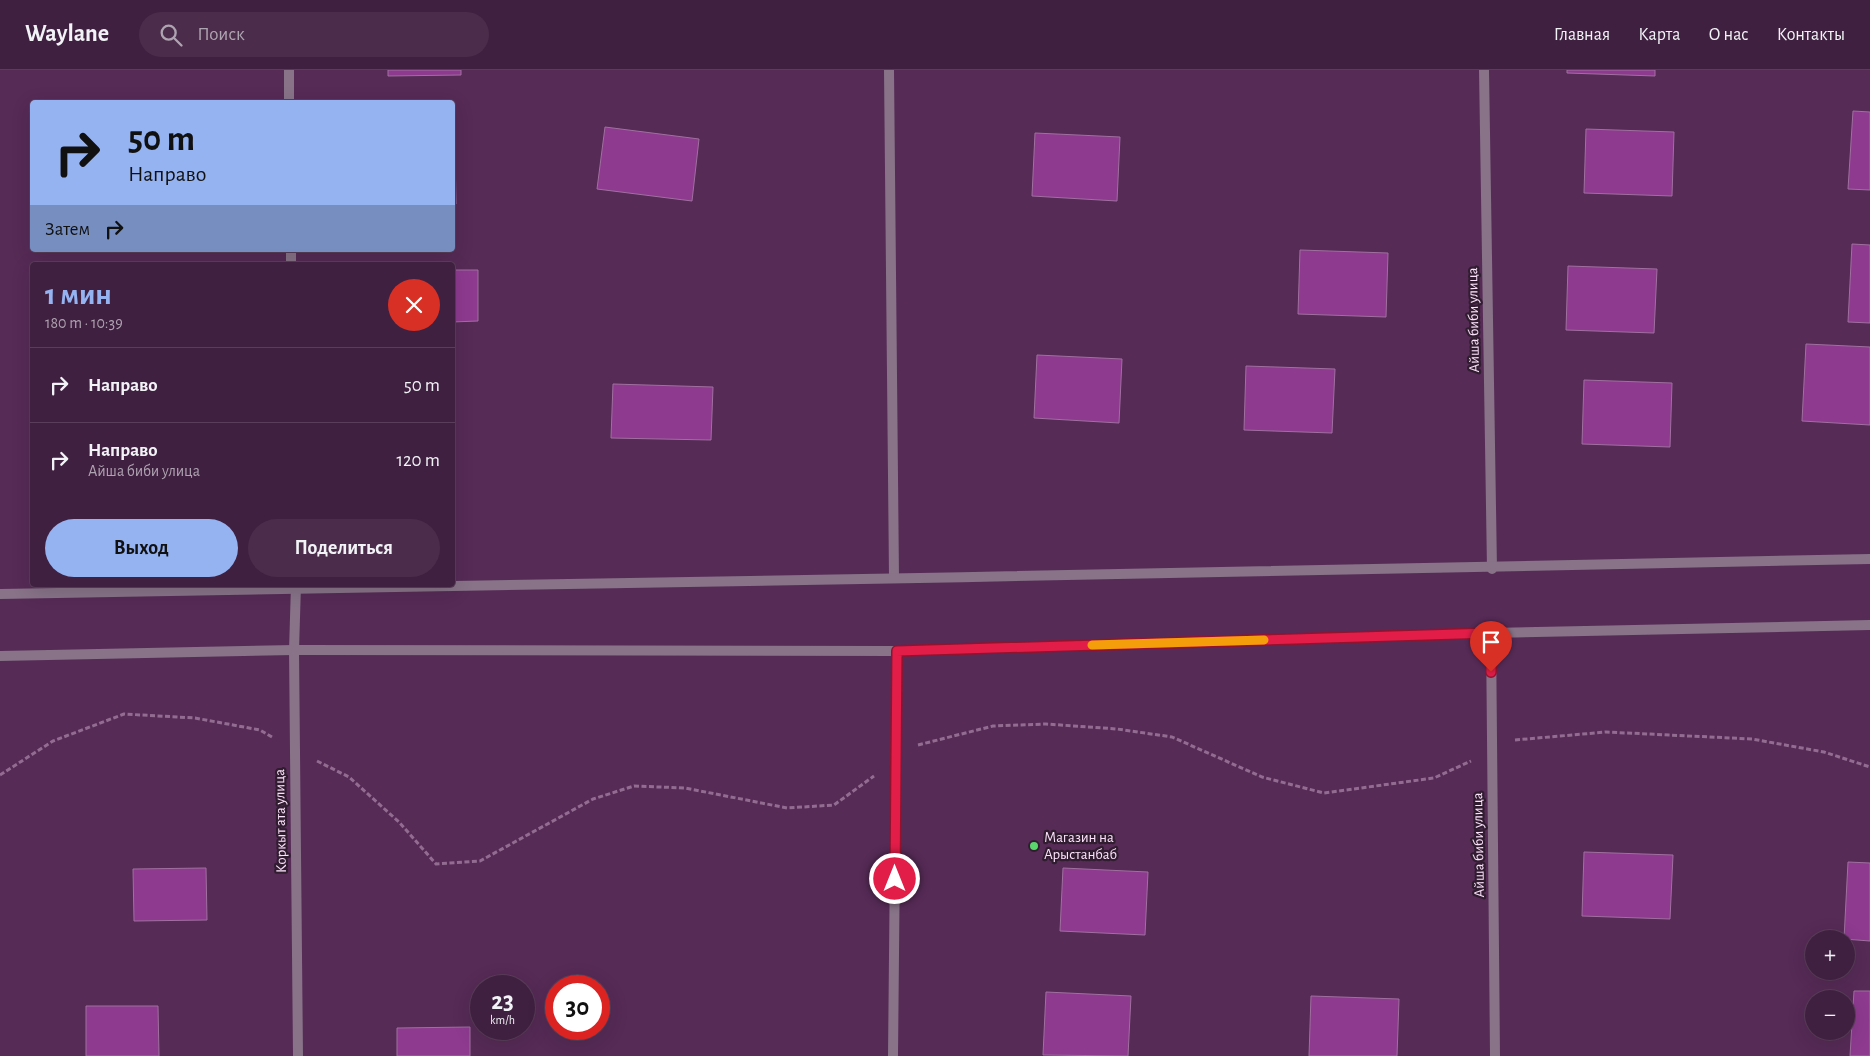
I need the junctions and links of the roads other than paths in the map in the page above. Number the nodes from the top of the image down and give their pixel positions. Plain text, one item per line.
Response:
1 (289, 70) edge
2 (889, 70) edge
3 (1484, 70) edge
4 (289, 100) edge
5 (1870, 559) edge
6 (1492, 569) junction
7 (894, 578) junction
8 (455, 584) edge
9 (259, 587) edge
10 (296, 587) edge
11 (0, 594) edge
12 (1870, 625) edge
13 (1491, 633) junction
14 (294, 650) junction
15 (897, 651) junction
16 (0, 656) edge
17 (298, 1056) edge
18 (894, 1056) edge
19 (1495, 1056) edge

1 - 4 street
2 - 7 street
3 - 6 street, Айша биби улица
5 - 6 street
6 - 7 street
7 - 8 street
9 - 11 street
10 - 14 street, Коркыт ата улица
12 - 13 street
13 - 15 street
13 - 19 street, Айша биби улица
14 - 15 street
14 - 16 street
14 - 17 street, Коркыт ата улица
15 - 18 street

